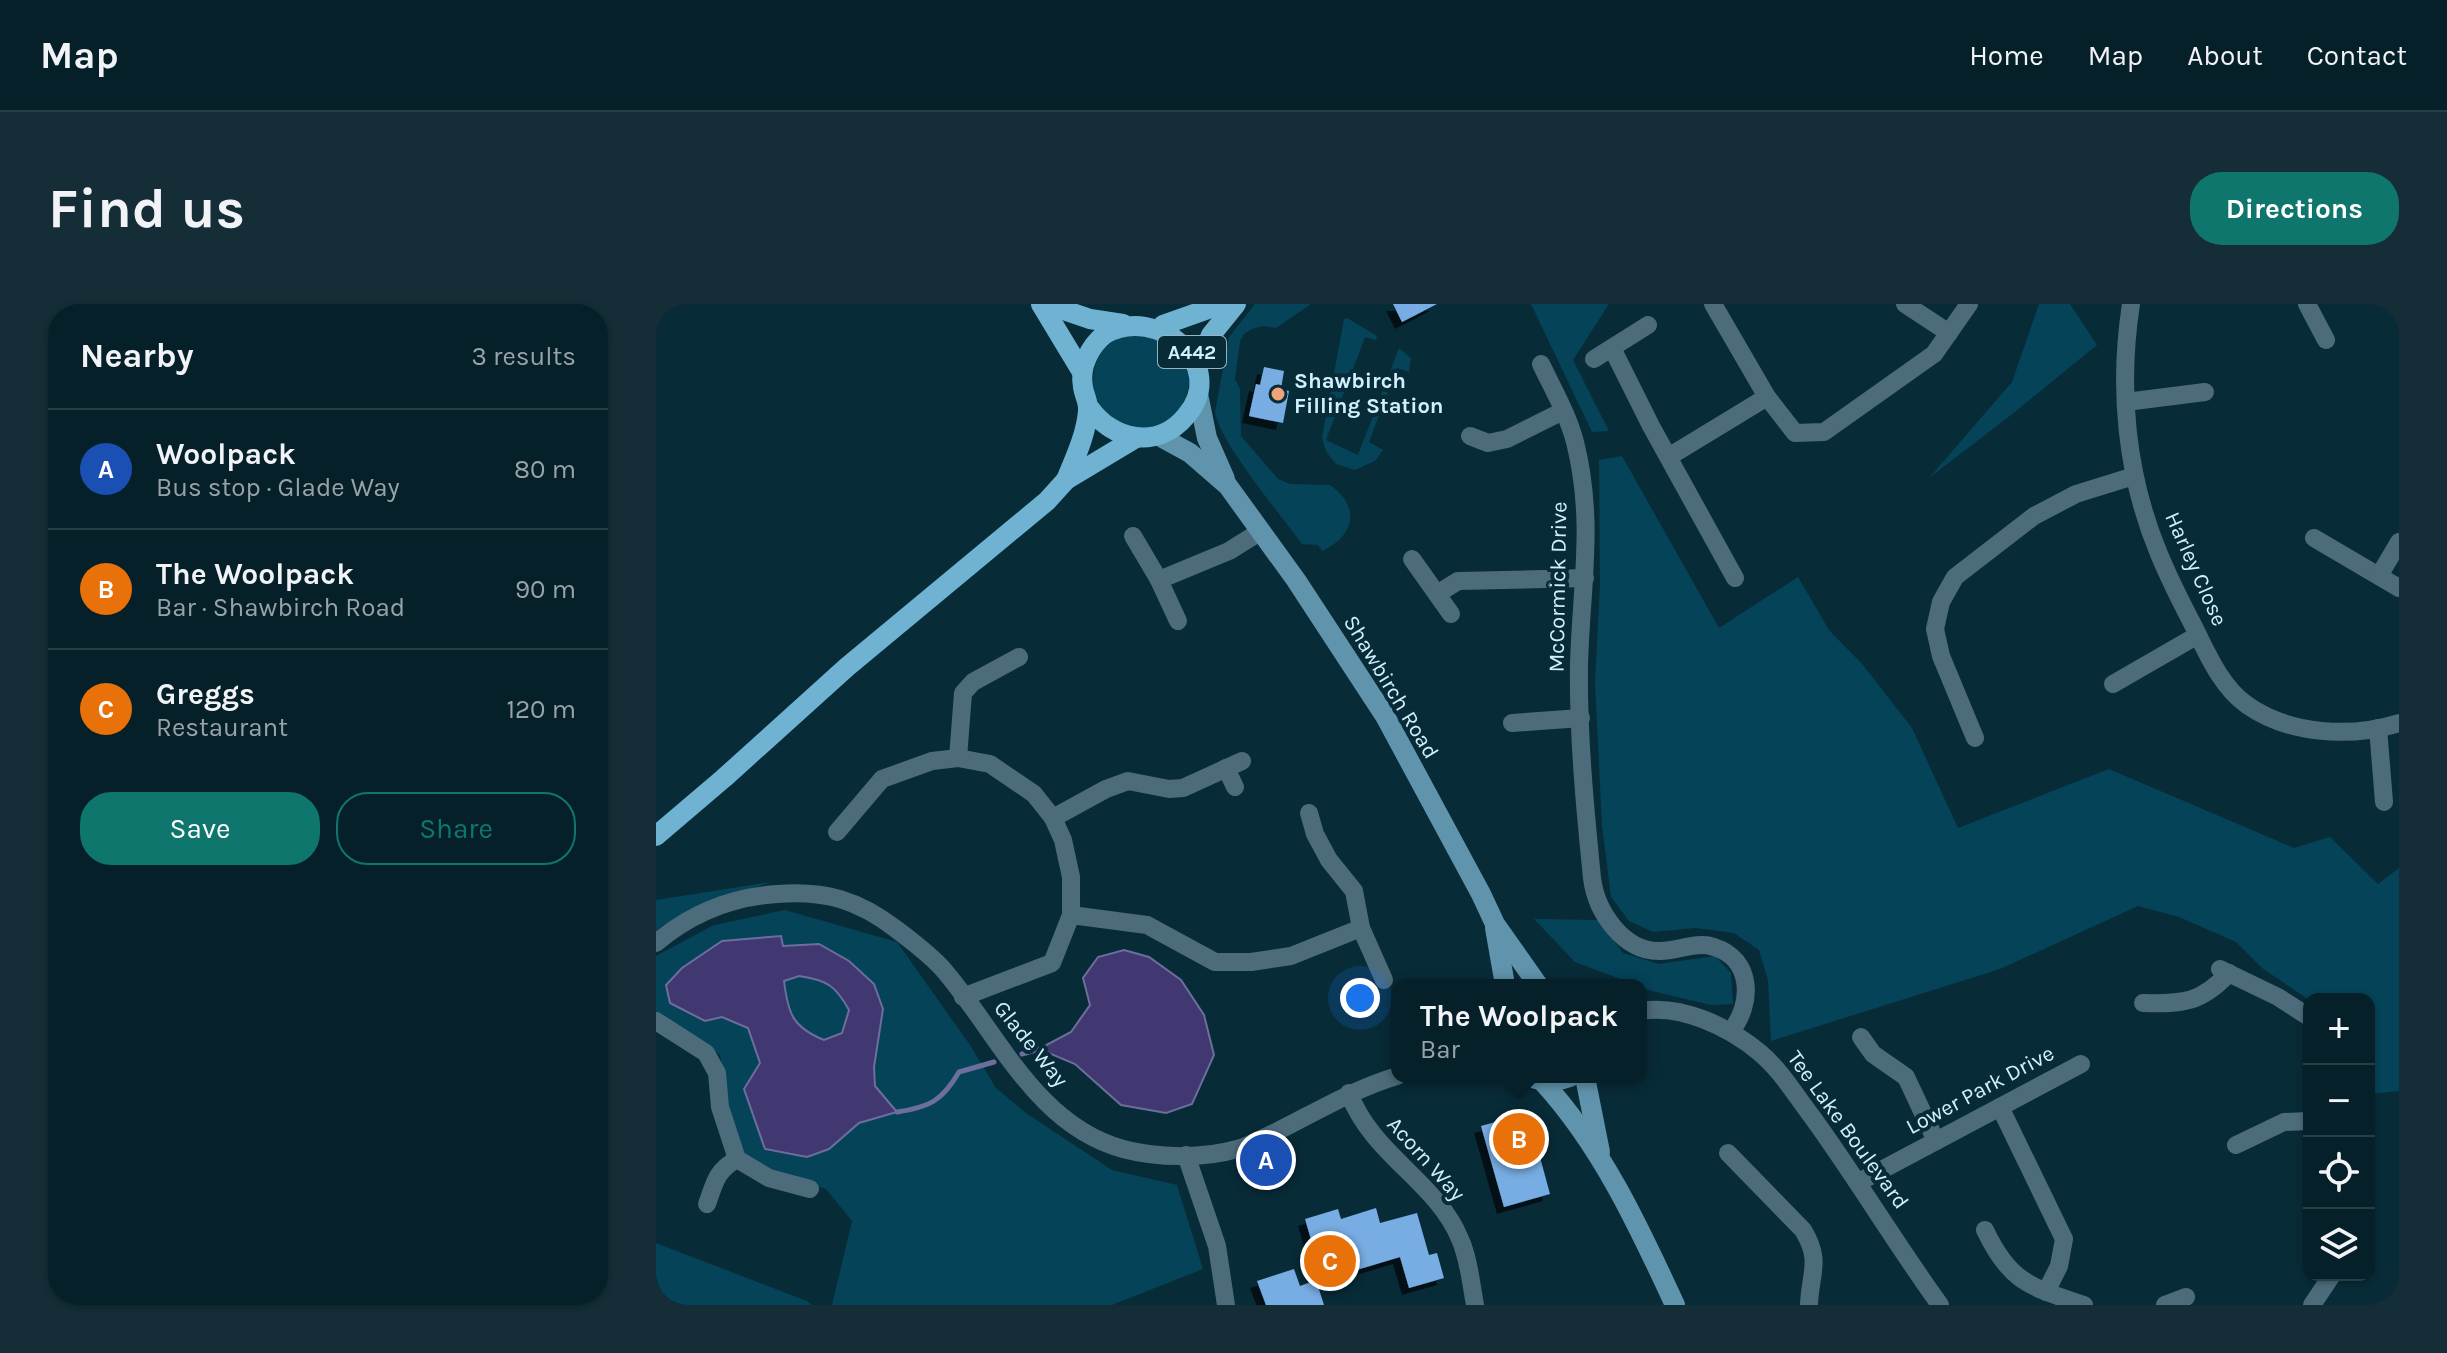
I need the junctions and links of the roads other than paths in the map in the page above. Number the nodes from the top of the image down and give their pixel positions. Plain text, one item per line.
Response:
1 (1044, 304) edge
2 (1222, 304) edge
3 (1236, 304) edge
4 (1713, 304) edge
5 (1905, 304) edge
6 (1969, 304) edge
7 (2131, 304) edge
8 (2307, 304) edge
9 (1123, 324) junction
10 (1163, 325) junction
11 (1648, 325) dead end
12 (1949, 333) junction
13 (2326, 340) dead end
14 (1612, 348) junction
15 (1594, 359) dead end
16 (1541, 364) dead end
17 (1198, 366) junction
18 (1082, 372) junction
19 (2205, 392) dead end
20 (1198, 394) junction
21 (1767, 397) junction
22 (2126, 402) junction
23 (1089, 407) junction
24 (1563, 411) junction
25 (1159, 436) junction
26 (1470, 436) dead end
27 (1136, 438) junction
28 (1670, 456) junction
29 (2134, 476) junction
30 (1066, 480) junction
31 (1228, 486) junction
32 (1261, 531) junction
33 (1133, 536) dead end
34 (2314, 538) dead end
35 (2399, 542) edge
36 (1412, 559) dead end
37 (2379, 576) junction
38 (1585, 578) junction
39 (1735, 578) dead end
40 (1159, 580) junction
41 (2399, 588) edge
42 (1437, 594) junction
43 (1451, 614) dead end
44 (1178, 621) dead end
45 (2198, 635) junction
46 (1019, 657) dead end
47 (2113, 684) dead end
48 (1581, 718) junction
49 (1512, 723) dead end
50 (2399, 723) edge
51 (2378, 728) junction
52 (1975, 738) dead end
53 (958, 758) junction
54 (1235, 787) dead end
55 (2384, 802) dead end
56 (1309, 813) dead end
57 (1053, 818) junction
58 (837, 832) dead end
59 (656, 836) edge
60 (1071, 915) junction
61 (1495, 924) junction
62 (1361, 928) junction
63 (656, 943) edge
64 (1504, 979) edge
65 (1534, 979) edge
66 (1384, 980) dead end
67 (963, 997) junction
68 (2143, 1003) dead end
69 (1647, 1010) edge
70 (2303, 1013) edge
71 (656, 1021) edge
72 (1731, 1031) junction
73 (1861, 1037) dead end
74 (2081, 1064) dead end
75 (1391, 1078) edge
76 (1540, 1083) edge
77 (1586, 1083) edge
78 (1349, 1093) junction
79 (2000, 1107) junction
80 (2303, 1121) edge
81 (1936, 1141) junction
82 (2236, 1145) dead end
83 (1728, 1153) dead end
84 (1186, 1155) junction
85 (737, 1159) junction
86 (1602, 1160) junction
87 (1859, 1182) junction
88 (810, 1189) dead end
89 (707, 1204) dead end
90 (1985, 1230) dead end
91 (2328, 1281) edge
92 (2046, 1292) junction
93 (2186, 1297) dead end
94 (1226, 1305) edge
95 (1475, 1305) edge
96 (1675, 1305) edge
97 (1809, 1305) edge
98 (1940, 1305) edge
99 (2084, 1305) edge
100 (2165, 1305) edge
101 (2312, 1305) edge

1 - 9 main road, A442
1 - 18 main road, A442
2 - 10 main road
3 - 17 main road
4 - 21 street
5 - 12 street
6 - 12 street
7 - 22 street, Harley Close
8 - 13 street
9 - 10 main road, A442
9 - 18 main road
10 - 17 main road, A442
11 - 14 street
12 - 21 street
14 - 15 street
14 - 28 street
16 - 24 street, McCormick Drive
17 - 20 main road, A442
18 - 23 main road, A442
19 - 22 street
20 - 25 main road, A442
20 - 31 main road, Shawbirch Road
21 - 28 street
22 - 29 street, Harley Close
23 - 27 main road
23 - 30 main road, A442
24 - 26 street
24 - 38 street, McCormick Drive
25 - 27 main road, A442
25 - 31 main road, Shawbirch Road
27 - 30 main road, A442
28 - 39 street
29 - 45 street, Harley Close
29 - 52 street
30 - 59 main road, A442
31 - 32 main road, Shawbirch Road
32 - 40 street
32 - 61 main road, Shawbirch Road
33 - 40 street
34 - 37 street
35 - 37 street
36 - 42 street
37 - 41 street
38 - 42 street
38 - 48 street, McCormick Drive
40 - 44 street
42 - 43 street
45 - 47 street
45 - 51 street, Harley Close
46 - 53 street
48 - 49 street
48 - 72 street, McCormick Drive
50 - 51 street, Harley Close
51 - 55 street
53 - 57 street
53 - 58 street
54 - 57 street
56 - 62 street
57 - 60 street
60 - 62 street
60 - 67 street
61 - 64 main road, Shawbirch Road
61 - 65 main road, Shawbirch Road
62 - 66 street
63 - 67 street, Glade Way
67 - 84 street, Glade Way
68 - 70 street
69 - 72 street, Tee Lake Boulevard
71 - 85 street
72 - 87 street, Tee Lake Boulevard
73 - 81 street
74 - 79 street, Lower Park Drive
75 - 78 street, Glade Way
76 - 86 main road
77 - 86 main road
78 - 84 street, Glade Way
78 - 95 street, Acorn Way
79 - 81 street, Lower Park Drive
79 - 92 street
80 - 82 street
81 - 87 street, Lower Park Drive
83 - 97 street
84 - 94 street
85 - 88 street
85 - 89 street
86 - 96 main road
87 - 98 street, Tee Lake Boulevard
90 - 92 street
91 - 101 street
92 - 99 street
93 - 100 street

